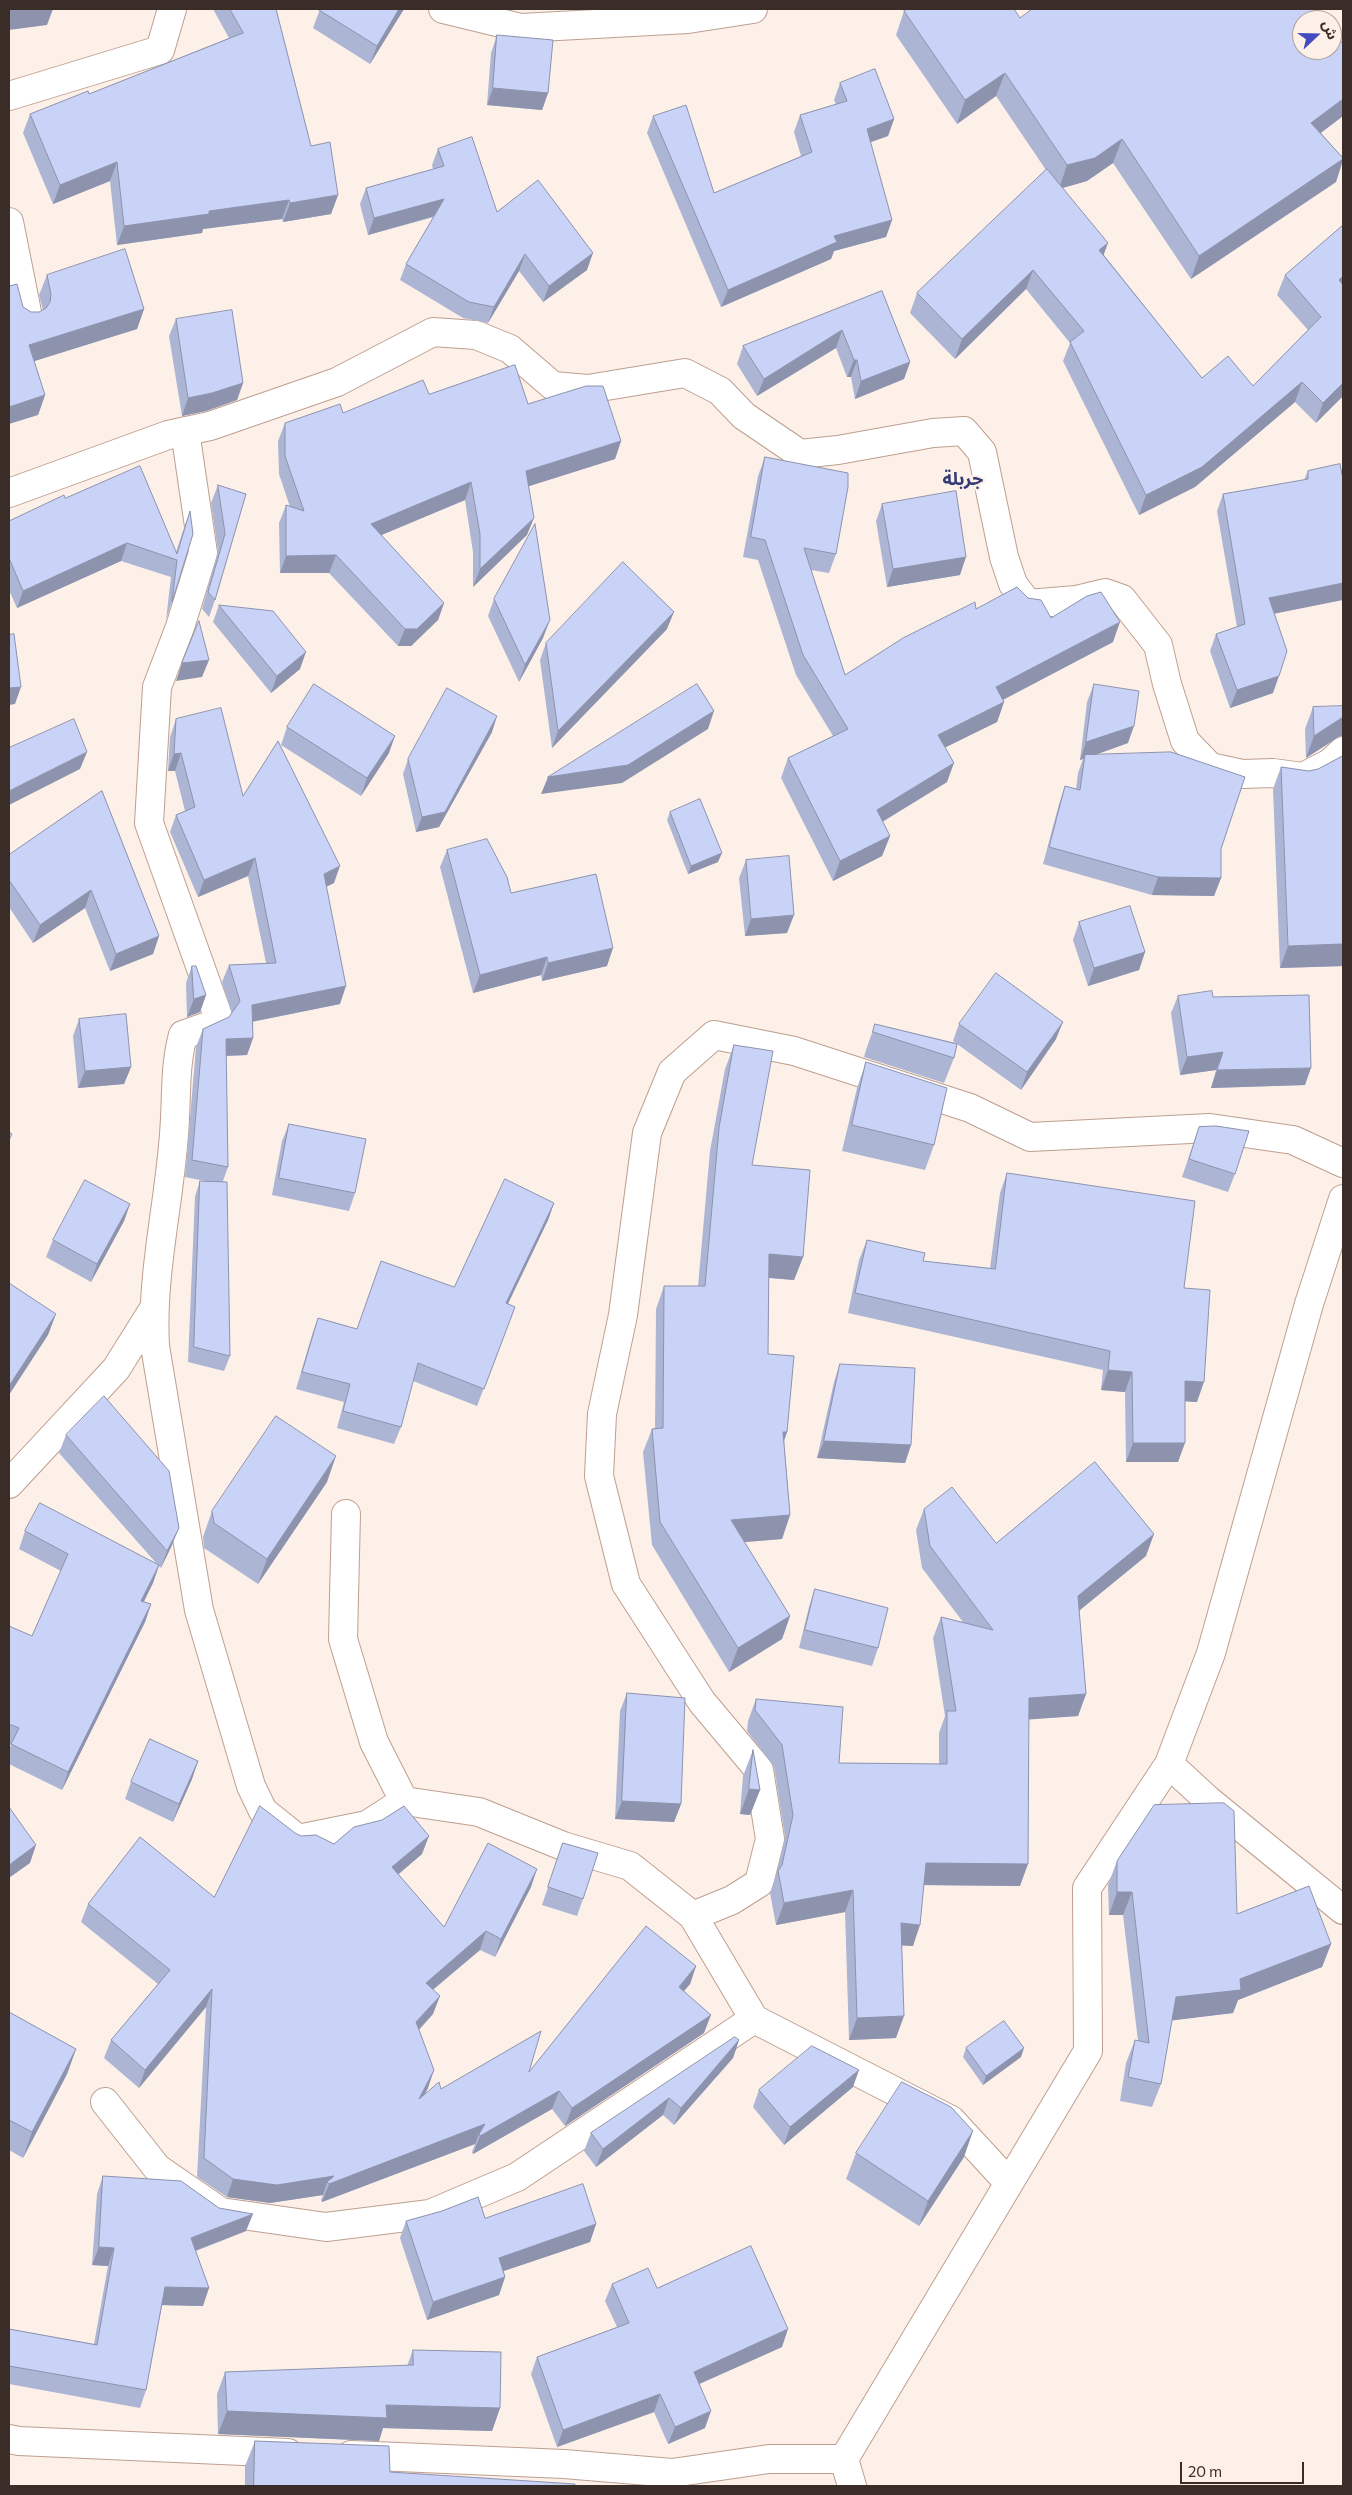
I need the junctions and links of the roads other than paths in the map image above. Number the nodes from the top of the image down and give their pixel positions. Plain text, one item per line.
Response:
1 (172, 9) edge
2 (443, 9) edge
3 (753, 9) edge
4 (9, 96) edge
5 (9, 222) edge
6 (28, 317) edge
7 (184, 432) junction
8 (9, 493) edge
9 (1343, 751) edge
10 (1343, 1163) edge
11 (1343, 1199) edge
12 (153, 1310) junction
13 (9, 1484) edge
14 (346, 1514) dead end
15 (1169, 1764) junction
16 (404, 1801) junction
17 (1343, 1910) edge
18 (693, 1916) junction
19 (754, 2019) junction
20 (105, 2102) dead end
21 (1009, 2183) junction
22 (9, 2439) edge
23 (844, 2459) junction
24 (852, 2486) edge

1 - 4 street
2 - 3 street
5 - 6 street
7 - 8 street
7 - 9 street
7 - 12 street
10 - 18 street
11 - 15 street
12 - 13 street
12 - 16 street
14 - 16 street
15 - 17 street
15 - 21 street
16 - 18 street
18 - 19 street
19 - 20 street
19 - 21 street
21 - 23 street
22 - 23 street
23 - 24 street

